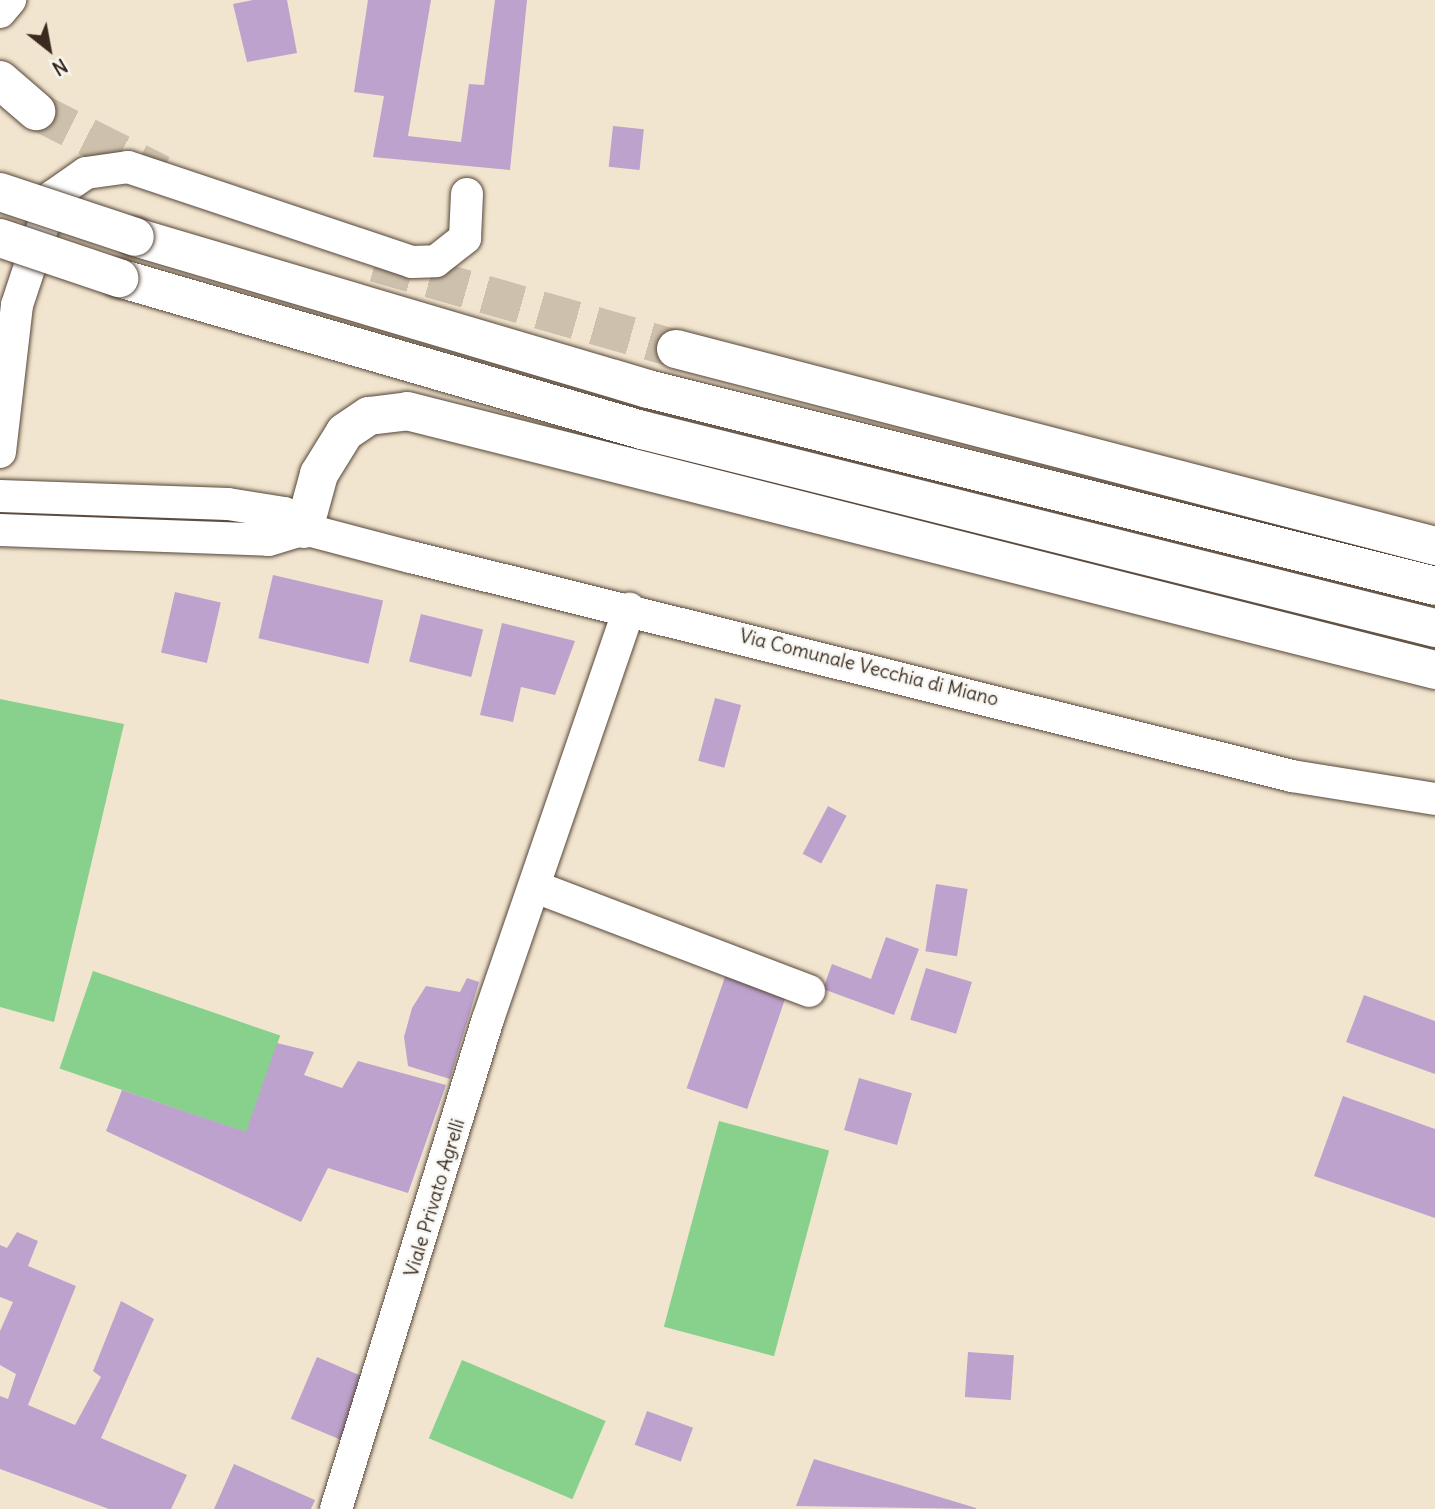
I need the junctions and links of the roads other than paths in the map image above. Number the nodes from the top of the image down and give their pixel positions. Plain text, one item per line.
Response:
1 (0, 80) edge
2 (36, 111) tunnel mouth
3 (0, 192) edge
4 (467, 194) dead end
5 (0, 238) edge
6 (676, 349) tunnel mouth
7 (0, 452) edge
8 (0, 496) edge
9 (304, 529) junction
10 (0, 530) edge
11 (1435, 546) edge
12 (1435, 586) edge
13 (629, 608) junction
14 (1435, 628) edge
15 (1435, 670) edge
16 (1435, 799) edge
17 (538, 888) junction
18 (809, 991) dead end
19 (336, 1509) edge

1 - 2 highway
3 - 12 highway, bridge
4 - 7 street
5 - 14 highway, bridge
6 - 11 highway
8 - 9 street, Via Comunale Vecchia di Miano
9 - 10 street
9 - 13 street, Via Comunale Vecchia di Miano
9 - 15 highway
13 - 16 street, Via Comunale Vecchia di Miano
13 - 17 street, Viale Privato Agrelli
17 - 18 street
17 - 19 street, Viale Privato Agrelli

